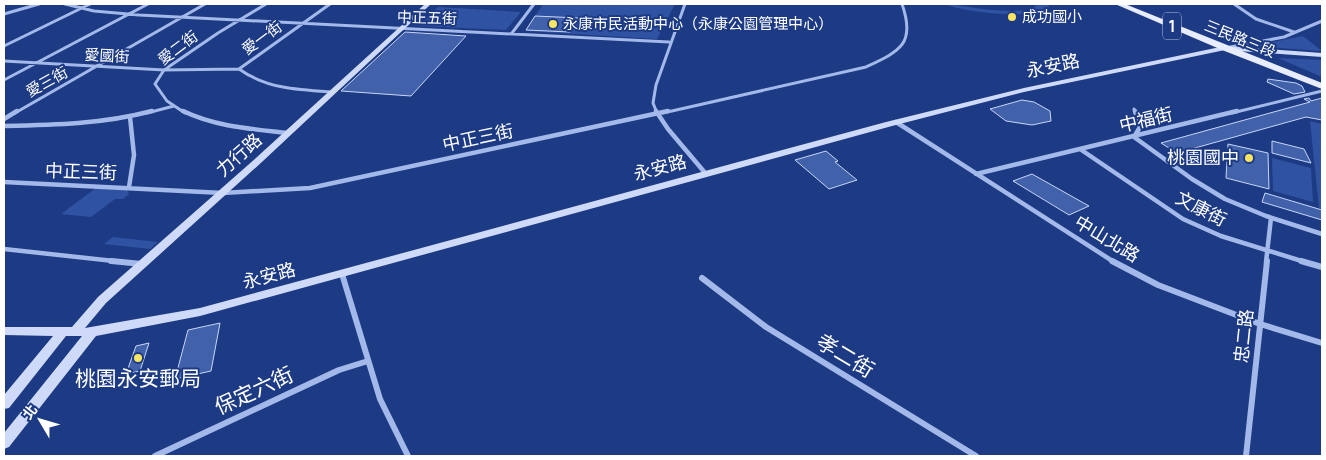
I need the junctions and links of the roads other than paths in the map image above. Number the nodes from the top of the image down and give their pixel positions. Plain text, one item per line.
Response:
1 (38, 4) edge
2 (65, 4) edge
3 (90, 4) edge
4 (148, 4) edge
5 (205, 4) edge
6 (266, 4) edge
7 (330, 4) edge
8 (428, 4) edge
9 (534, 4) edge
10 (685, 4) edge
11 (902, 4) edge
12 (1120, 4) edge
13 (1130, 4) edge
14 (1234, 4) edge
15 (82, 8) junction
16 (4, 14) edge
17 (128, 14) junction
18 (181, 17) junction
19 (241, 20) junction
20 (1322, 21) edge
21 (301, 24) junction
22 (401, 28) junction
23 (512, 33) junction
24 (1294, 33) junction
25 (669, 42) junction
26 (4, 46) edge
27 (1229, 47) junction
28 (1250, 51) junction
29 (1322, 56) edge
30 (4, 61) edge
31 (36, 63) junction
32 (97, 67) junction
33 (239, 69) junction
34 (164, 70) junction
35 (4, 80) edge
36 (1322, 81) edge
37 (1322, 86) edge
38 (1322, 91) edge
39 (333, 92) junction
40 (174, 106) junction
41 (1134, 110) dead end
42 (657, 114) junction
43 (130, 117) junction
44 (4, 119) edge
45 (896, 122) junction
46 (4, 126) edge
47 (288, 133) junction
48 (1134, 137) junction
49 (1080, 149) junction
50 (706, 174) junction
51 (976, 174) junction
52 (4, 182) edge
53 (130, 187) junction
54 (223, 193) junction
55 (1270, 218) junction
56 (1322, 234) edge
57 (4, 249) edge
58 (1267, 251) junction
59 (142, 264) junction
60 (1322, 267) edge
61 (342, 274) junction
62 (702, 278) dead end
63 (1260, 324) junction
64 (4, 331) edge
65 (69, 332) junction
66 (92, 332) junction
67 (1322, 343) edge
68 (368, 361) junction
69 (4, 404) edge
70 (4, 443) edge
71 (155, 456) edge
72 (408, 456) edge
73 (976, 456) edge
74 (1246, 456) edge

1 - 16 street
2 - 15 street, 中正五街
3 - 15 street
4 - 17 street
5 - 18 street, 愛三街
6 - 19 street, 愛二街
7 - 21 street, 愛一街
8 - 22 main road, 力行路
9 - 23 street
10 - 25 street
11 - 42 street, 中正三街
12 - 27 main road, 三民路三段 / 1
13 - 27 main road, 三民路三段 / 1
14 - 24 street
15 - 17 street, 中正五街
15 - 26 street
17 - 18 street, 中正五街
17 - 31 street
18 - 19 street, 中正五街
18 - 32 street, 愛三街
19 - 21 street, 中正五街
19 - 34 street, 愛二街
20 - 24 street, 永安路
21 - 22 street, 中正五街
21 - 33 street, 愛一街
22 - 23 street, 中正五街
22 - 39 main road, 力行路
23 - 25 street, 中正五街
24 - 27 street, 永安路
25 - 42 street
27 - 28 main road, 三民路三段 / 1
27 - 37 main road, 三民路三段 / 1
27 - 45 main road, 永安路
28 - 29 main road
28 - 36 main road, 三民路三段 / 1
30 - 31 street, 愛國街
31 - 32 street, 愛國街
31 - 35 street
32 - 34 street, 愛國街
32 - 44 street, 愛三街
33 - 34 street, 愛國街
33 - 39 street, 愛一街
34 - 40 street, 愛二街
38 - 48 street, 中福街
39 - 47 main road, 力行路
40 - 43 street
40 - 47 street, 愛二街
41 - 48 street
42 - 50 street
42 - 54 street, 中正三街
43 - 46 street
43 - 53 street
45 - 50 main road, 永安路
45 - 51 street, 中山北路
47 - 54 main road, 力行路
48 - 49 street, 中福街
48 - 55 street
49 - 51 street, 中福街
49 - 58 street, 文康街
50 - 61 main road, 永安路
51 - 63 street, 中山北路
52 - 53 street, 中正三街
53 - 54 street, 中正三街
54 - 59 main road, 力行路
55 - 56 street
55 - 58 street, 忠二路
57 - 59 street
58 - 60 street, 文康街
58 - 63 street, 忠二路
59 - 65 main road, 力行路
61 - 66 main road, 永安路
61 - 68 street
62 - 73 street, 孝二街
63 - 67 street, 中山北路
63 - 74 street, 忠二路
64 - 65 main road, 永安路
65 - 66 main road, 永安路
65 - 69 main road, 力行路
66 - 70 main road
68 - 71 street, 保定六街
68 - 72 street

